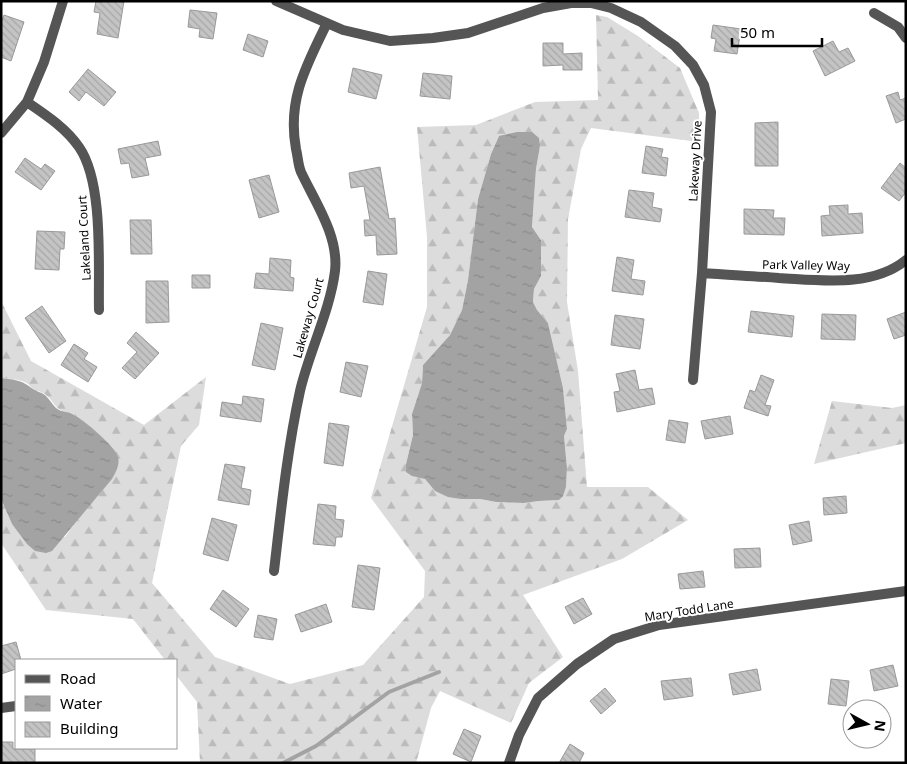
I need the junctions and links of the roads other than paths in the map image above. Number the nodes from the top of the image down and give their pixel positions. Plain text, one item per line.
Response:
1 (63, 1) edge
2 (276, 1) edge
3 (874, 12) dead end
4 (327, 23) junction
5 (906, 38) edge
6 (27, 102) junction
7 (1, 133) edge
8 (906, 260) edge
9 (702, 274) junction
10 (99, 310) dead end
11 (693, 380) dead end
12 (274, 571) dead end
13 (906, 591) edge
14 (15, 706) edge
15 (1, 708) edge
16 (509, 763) edge

1 - 6 street
2 - 4 street, Lakeway Drive
3 - 5 street
4 - 9 street, Lakeway Drive
4 - 12 street, Lakeway Court
6 - 7 street
6 - 10 street, Lakeland Court
8 - 9 street, Park Valley Way
9 - 11 street, Lakeway Drive
13 - 16 street, Mary Todd Lane
14 - 15 street

